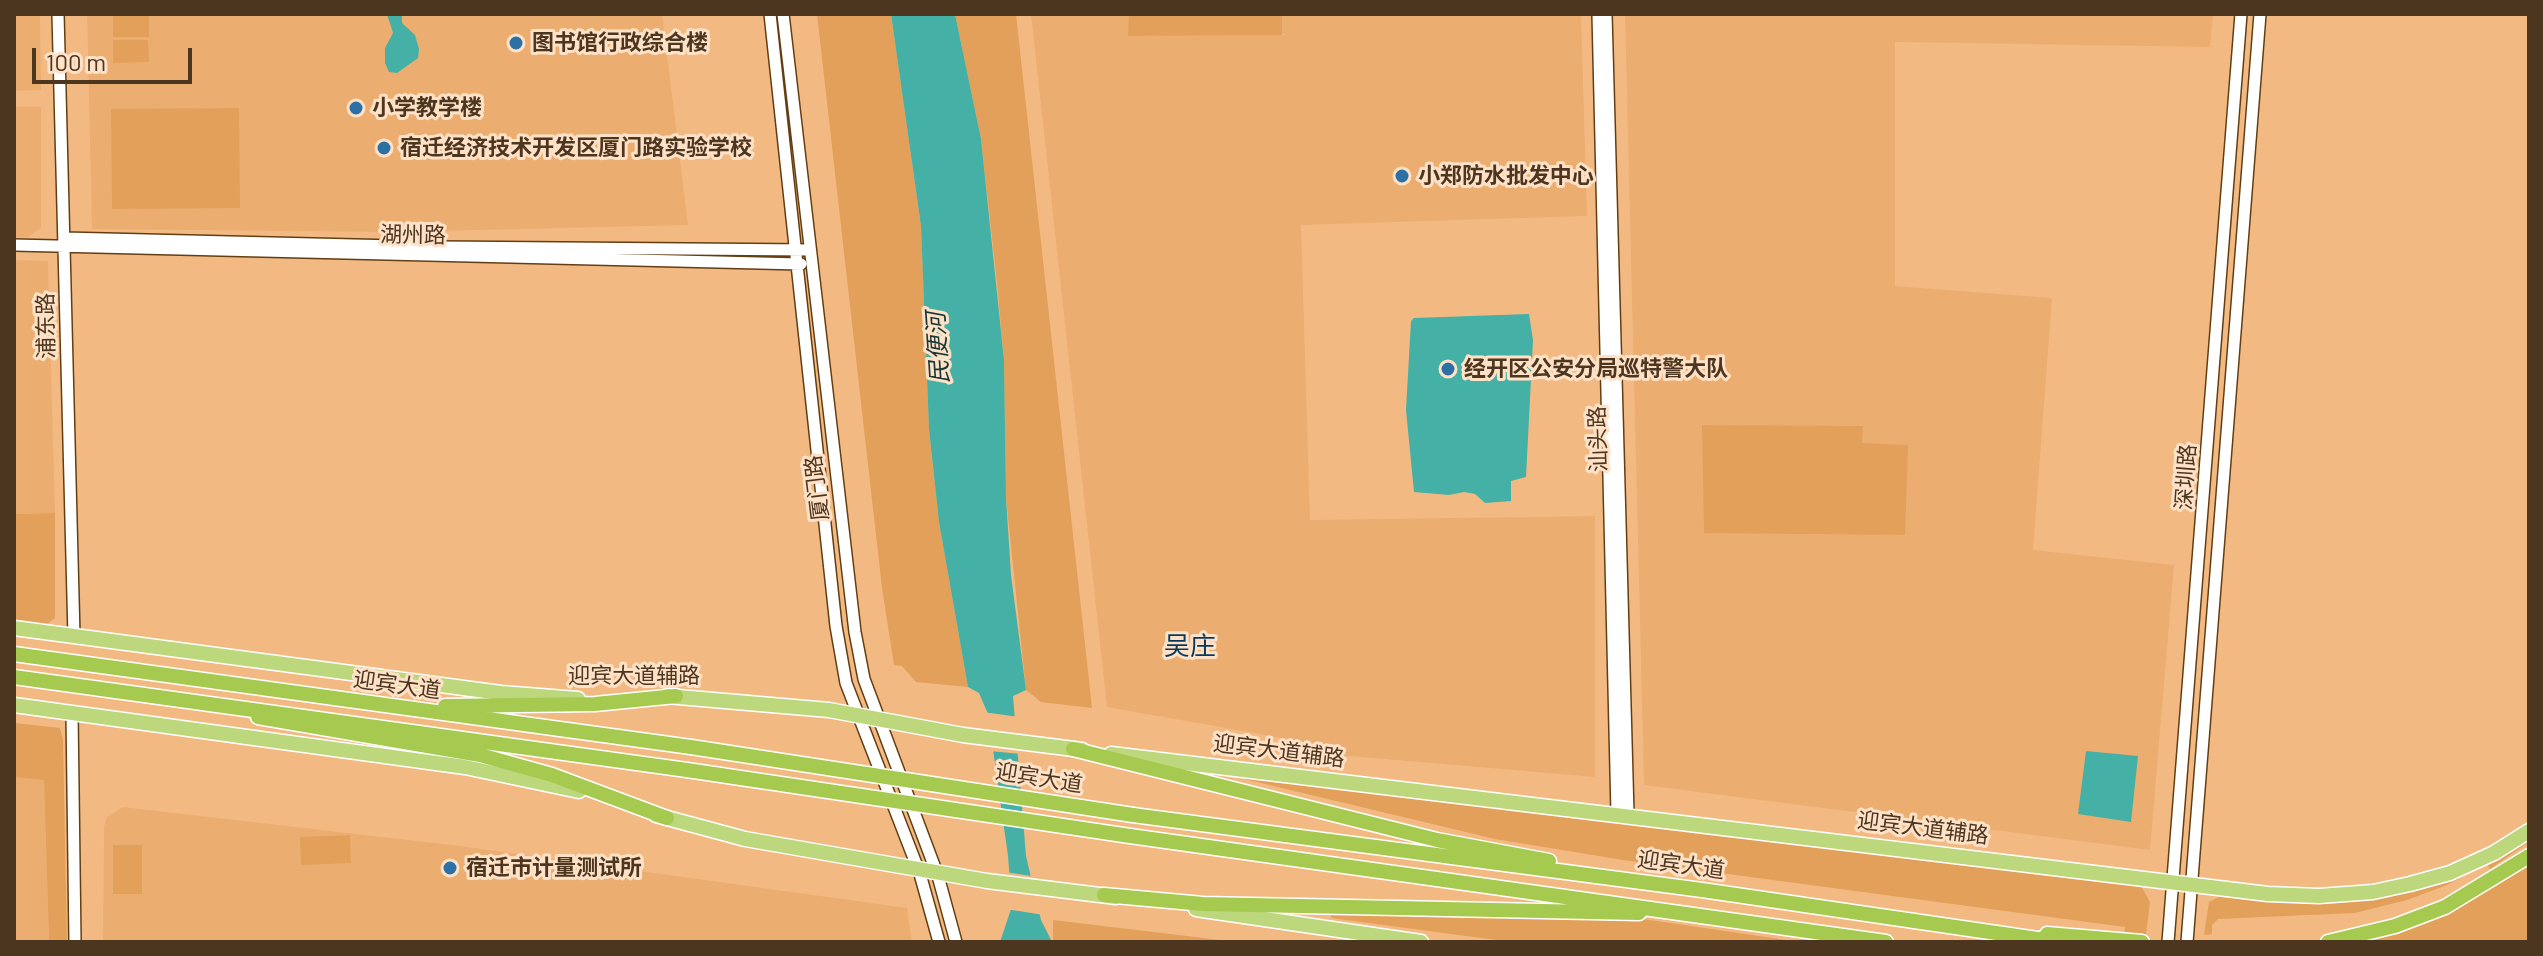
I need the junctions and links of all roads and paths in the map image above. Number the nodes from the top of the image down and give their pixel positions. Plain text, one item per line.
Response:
1 (58, 14) edge
2 (770, 14) edge
3 (783, 14) edge
4 (1598, 14) edge
5 (1606, 14) edge
6 (2241, 14) edge
7 (2260, 14) edge
8 (64, 242) junction
9 (14, 245) edge
10 (810, 250) junction
11 (793, 251) junction
12 (795, 264) junction
13 (811, 264) junction
14 (14, 628) edge
15 (74, 636) junction
16 (14, 654) edge
17 (14, 677) edge
18 (676, 696) junction
19 (207, 702) junction
20 (14, 705) edge
21 (384, 705) junction
22 (72, 713) junction
23 (858, 716) junction
24 (878, 719) junction
25 (1073, 749) junction
26 (1623, 813) junction
27 (667, 818) junction
28 (2529, 831) edge
29 (2529, 856) edge
30 (917, 868) junction
31 (936, 872) junction
32 (2175, 881) junction
33 (2194, 883) junction
34 (1702, 890) junction
35 (1104, 895) junction
36 (1718, 916) junction
37 (1929, 923) junction
38 (2118, 940) edge
39 (75, 942) edge
40 (939, 942) edge
41 (956, 942) edge
42 (1421, 942) edge
43 (1886, 942) edge
44 (2058, 942) edge
45 (2142, 942) edge
46 (2168, 942) edge
47 (2187, 942) edge
48 (2328, 942) edge

1 - 8 street, 浦东路
2 - 11 street, 厦门路
3 - 10 street, 厦门路
4 - 26 street, 汕头路
5 - 26 street, 汕头路
6 - 32 street, 深圳路
7 - 33 street, 深圳路
8 - 9 street, 湖州路
8 - 11 street, 湖州路
8 - 12 street, 湖州路
8 - 15 street, 浦东路
10 - 11 street, 湖州路
10 - 13 street, 厦门路
11 - 12 street, 厦门路
12 - 13 street, 湖州路
12 - 23 street, 厦门路
13 - 24 street, 厦门路
14 - 15 main road, 迎宾大道辅路
15 - 18 main road, 迎宾大道辅路
16 - 21 highway, 迎宾大道
17 - 19 highway, 迎宾大道
18 - 21 highway
18 - 23 main road, 迎宾大道辅路
19 - 27 highway
19 - 36 highway, 迎宾大道, bridge
20 - 22 main road
21 - 34 highway, 迎宾大道, bridge
22 - 27 main road
22 - 39 street
23 - 24 main road, 迎宾大道辅路
23 - 30 street, 厦门路
24 - 25 main road, 迎宾大道辅路
24 - 31 street, 厦门路
25 - 26 main road, 迎宾大道辅路
25 - 34 highway
26 - 32 main road, 迎宾大道辅路
27 - 30 main road
28 - 33 main road, 迎宾大道辅路
29 - 48 highway
30 - 31 main road
30 - 40 street, 厦门路
31 - 35 main road
31 - 41 street, 厦门路
32 - 33 main road, 迎宾大道辅路
32 - 46 street, 深圳路
33 - 47 street, 深圳路
34 - 37 highway, 迎宾大道
35 - 36 highway
35 - 42 main road
36 - 43 highway, 迎宾大道
37 - 38 highway
37 - 44 highway, 迎宾大道
38 - 45 highway

